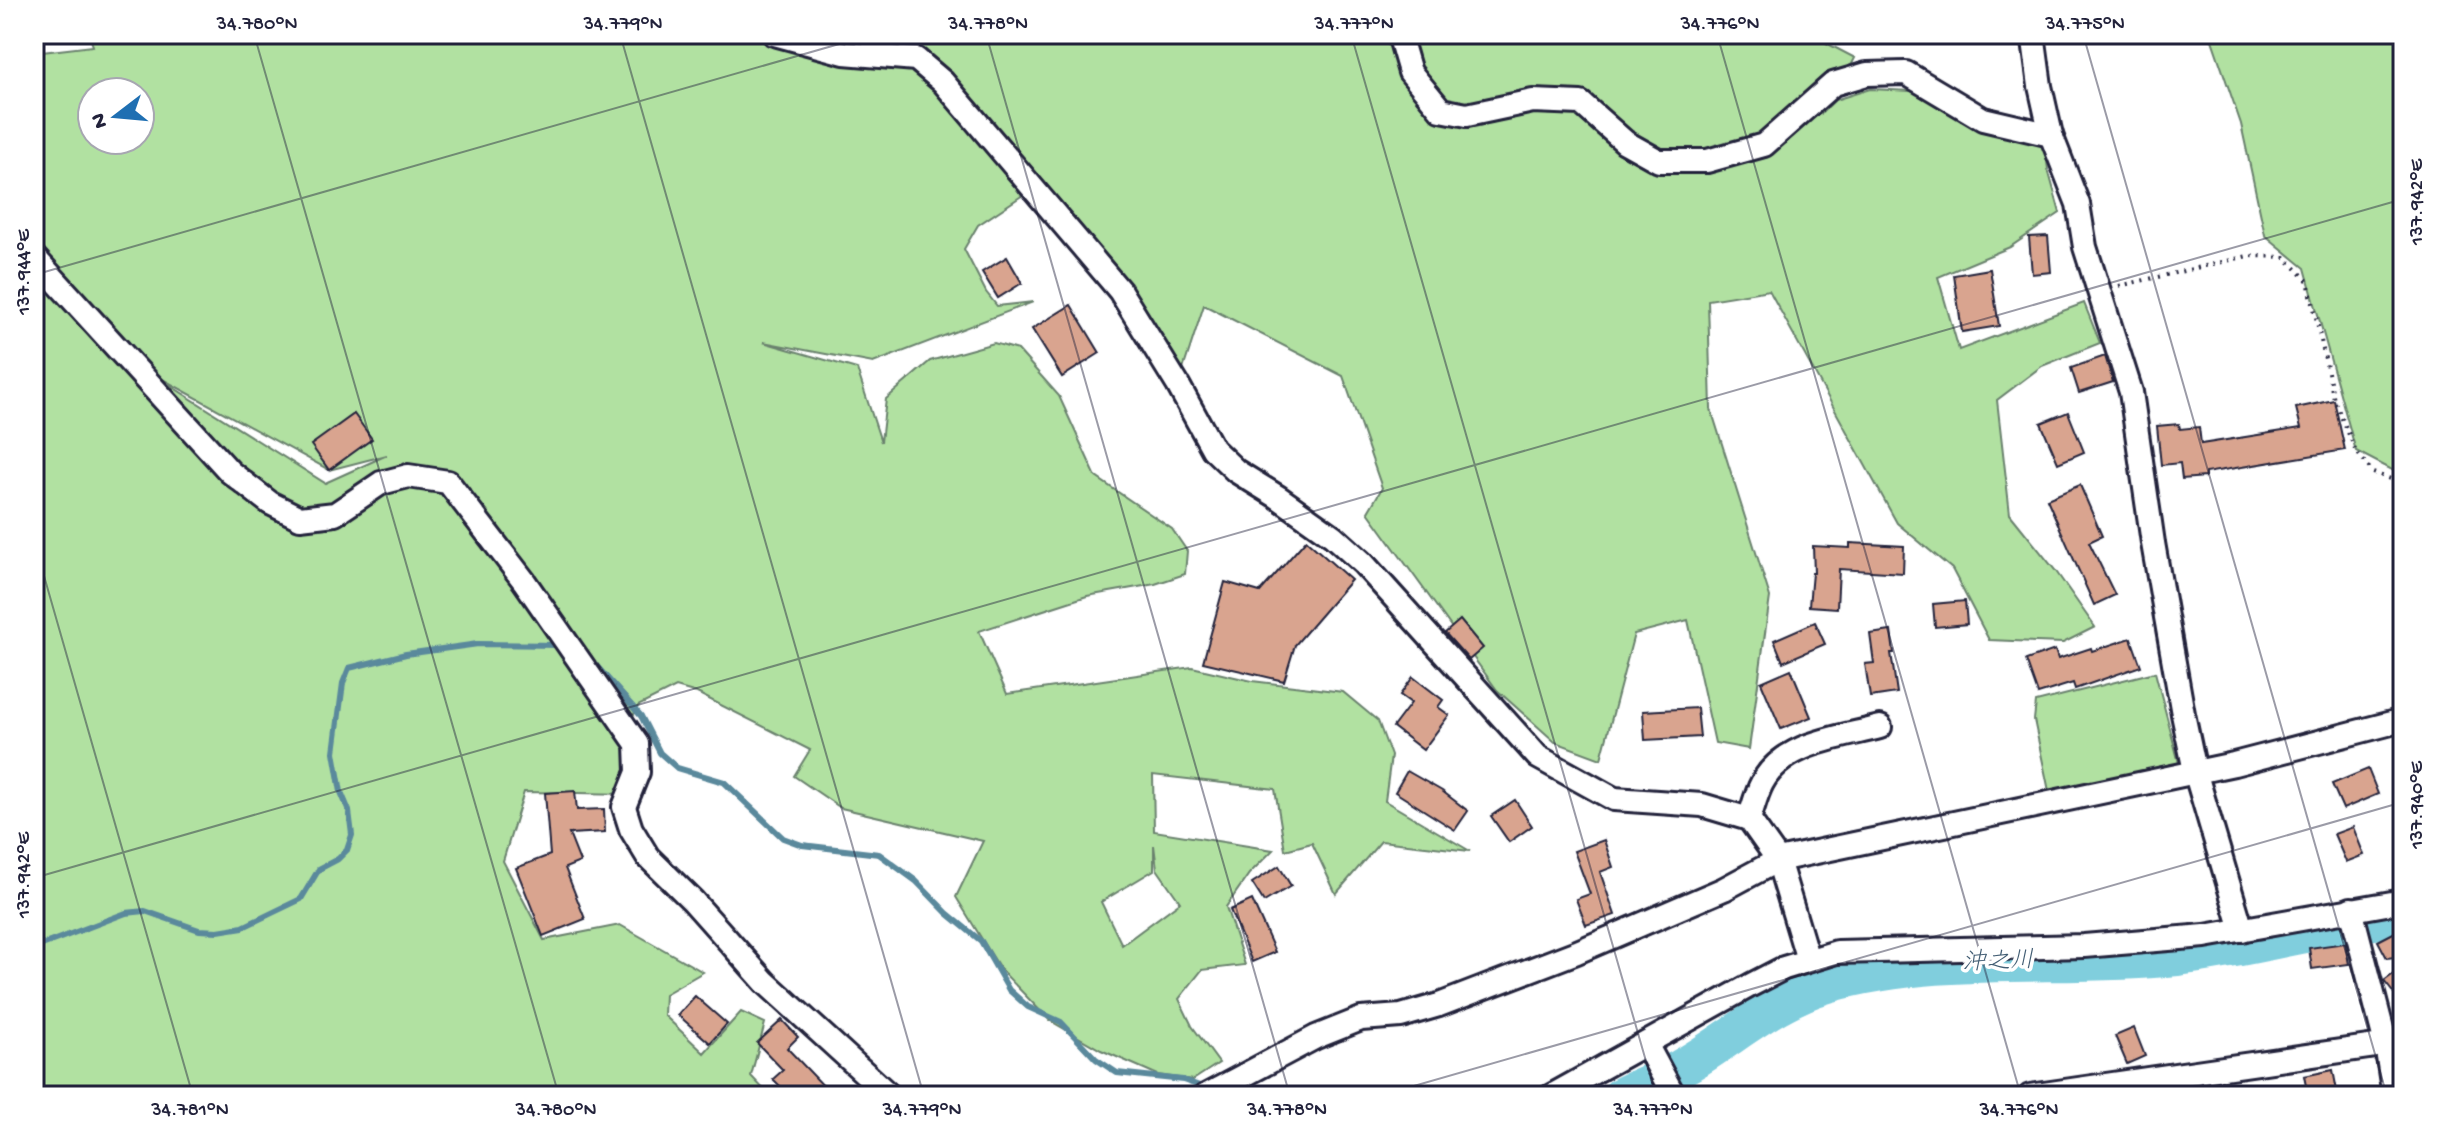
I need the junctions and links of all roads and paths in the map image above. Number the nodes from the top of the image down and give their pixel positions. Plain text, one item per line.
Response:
1 (774, 34) edge
2 (1399, 34) edge
3 (2033, 34) edge
4 (2051, 135) junction
5 (34, 257) edge
6 (2101, 290) junction
7 (2403, 483) edge
8 (2403, 720) edge
9 (1880, 727) dead end
10 (2195, 771) junction
11 (1749, 819) junction
12 (1778, 860) junction
13 (2403, 901) edge
14 (2351, 909) junction
15 (2242, 930) junction
16 (1808, 960) junction
17 (2394, 1043) edge
18 (1646, 1044) junction
19 (1215, 1093) edge
20 (890, 1096) edge
21 (1551, 1096) edge
22 (1674, 1096) edge
23 (2030, 1096) edge
24 (2394, 1096) edge

1 - 11 street
2 - 4 street
3 - 4 street
4 - 6 street
5 - 20 street
6 - 7 path
6 - 10 street
8 - 10 street
9 - 11 street
10 - 12 street
10 - 15 street
11 - 12 street
12 - 16 street
12 - 19 street
13 - 14 street
14 - 15 street
14 - 17 street
15 - 16 street
16 - 18 street
17 - 23 street
17 - 24 street
18 - 21 street
18 - 22 street

